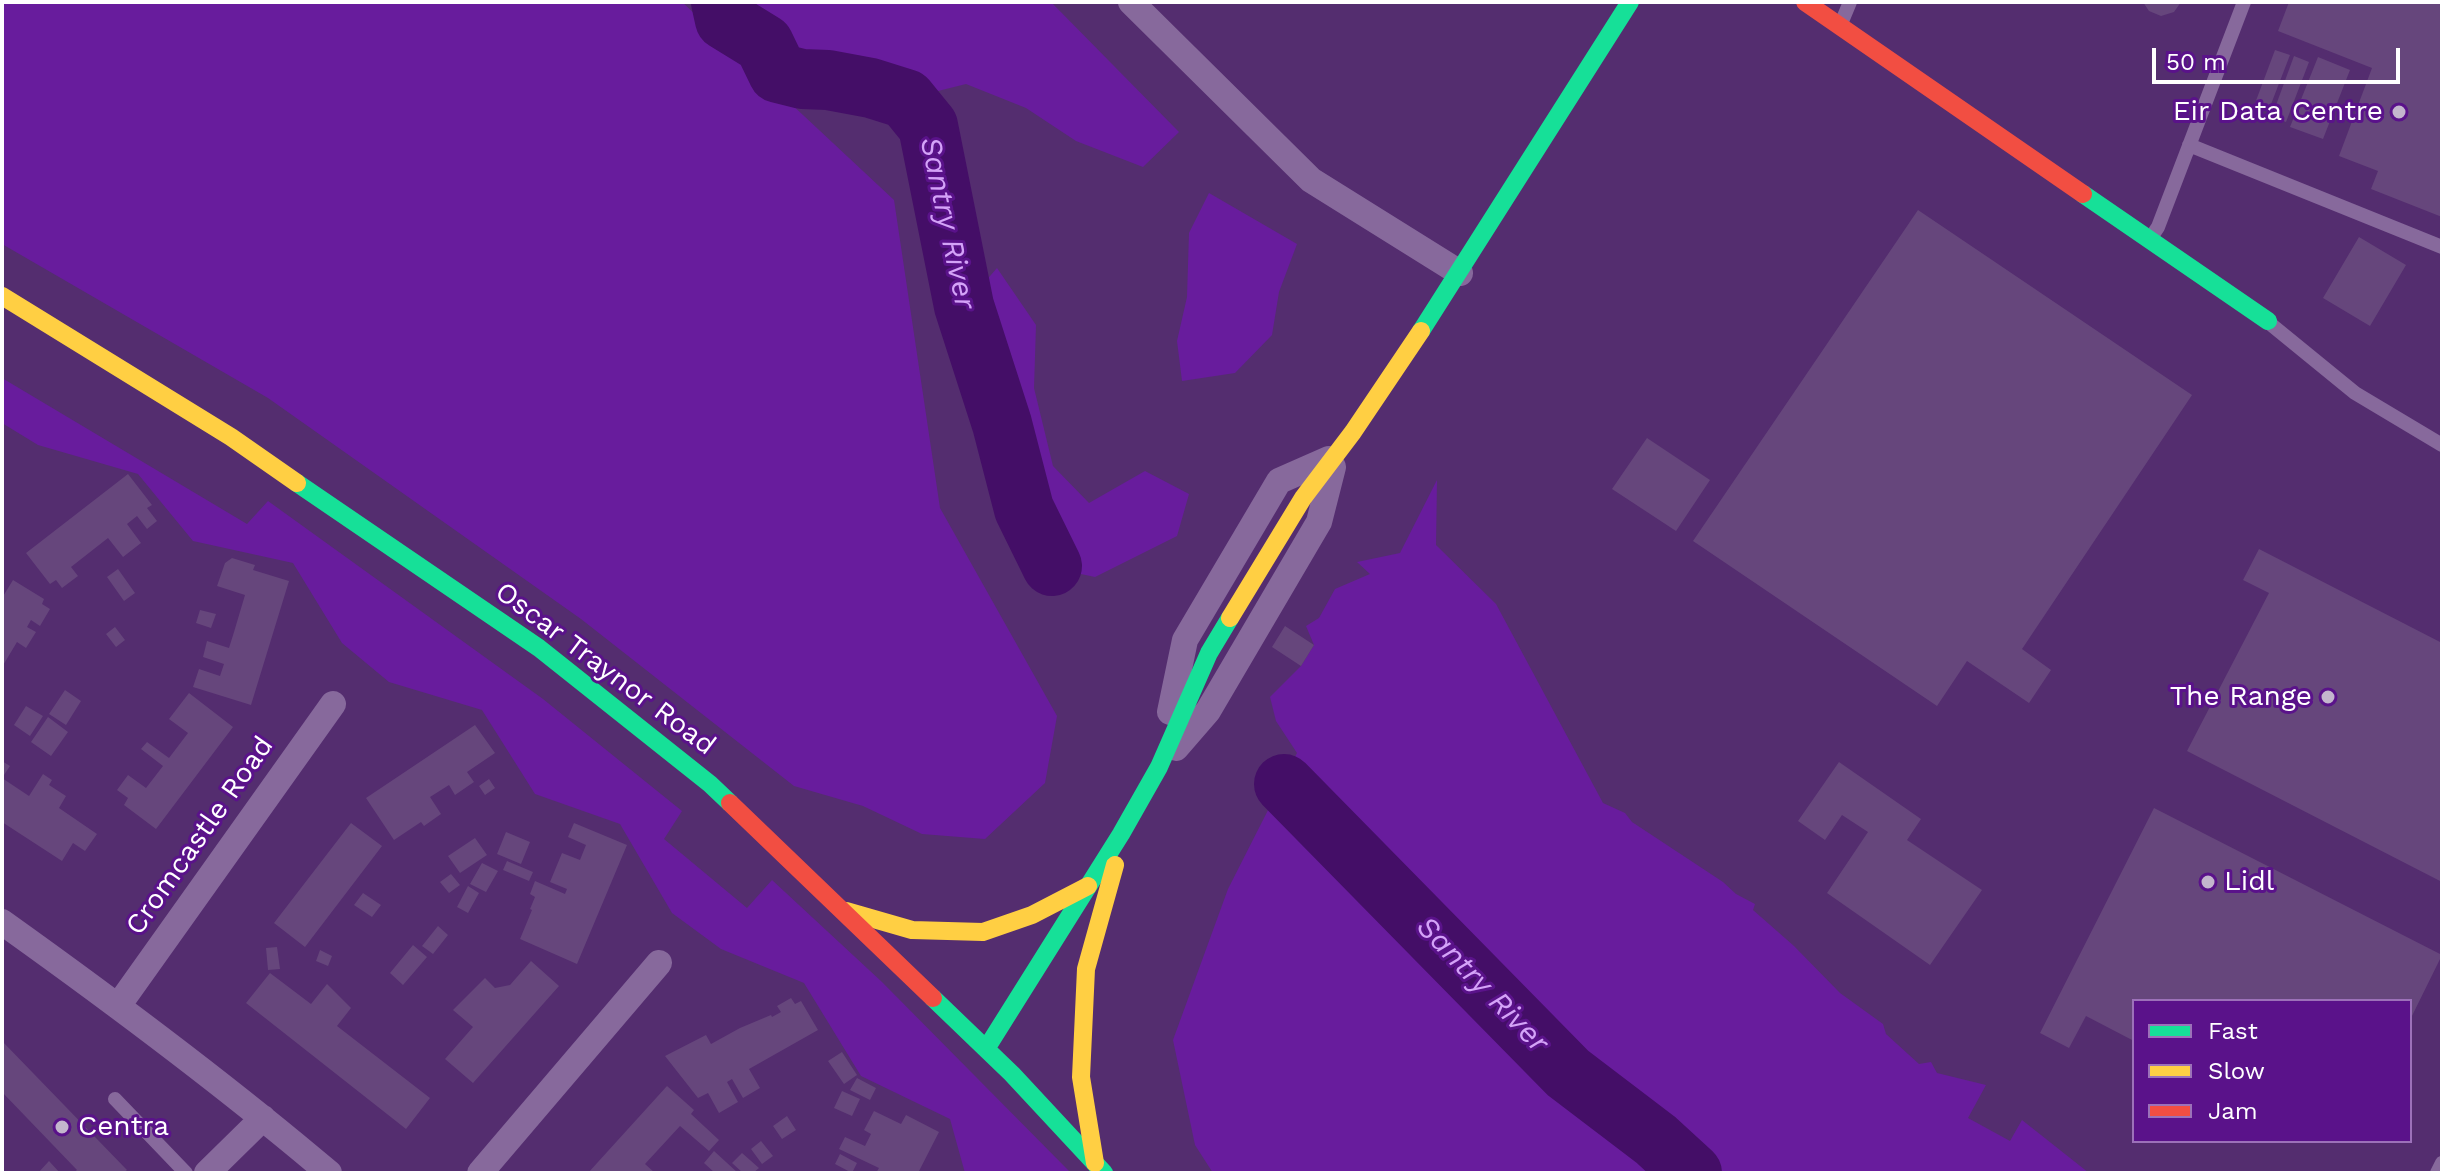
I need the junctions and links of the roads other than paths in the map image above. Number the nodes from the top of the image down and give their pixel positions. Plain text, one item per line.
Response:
1 (1131, 2) edge
2 (1630, 2) edge
3 (1805, 2) edge
4 (1850, 2) edge
5 (2244, 2) edge
6 (1840, 26) junction
7 (2189, 145) junction
8 (2149, 240) junction
9 (2442, 247) edge
10 (1460, 273) junction
11 (2, 296) edge
12 (2268, 321) joint
13 (2442, 445) edge
14 (1336, 456) junction
15 (333, 704) dead end
16 (1159, 767) junction
17 (1121, 834) junction
18 (1090, 884) junction
19 (841, 909) junction
20 (2, 922) edge
21 (659, 963) dead end
22 (118, 1006) junction
23 (986, 1049) junction
24 (115, 1099) dead end
25 (263, 1118) junction
26 (2442, 1163) edge
27 (1100, 1168) edge
28 (186, 1173) edge
29 (207, 1173) edge
30 (329, 1173) edge
31 (480, 1173) edge
32 (2437, 1173) edge

1 - 10 street
2 - 10 main road
3 - 6 main road
4 - 6 lane
5 - 7 lane
6 - 8 main road
7 - 8 lane
7 - 9 lane
8 - 12 main road
10 - 14 main road
11 - 19 main road, Oscar Traynor Road
12 - 13 lane
14 - 16 street
14 - 16 street
15 - 22 street, Cromcastle Road
16 - 17 main road
17 - 18 main road
17 - 27 main road
18 - 19 main road
18 - 23 main road
19 - 23 main road, Oscar Traynor Road
20 - 22 street
21 - 31 street
22 - 25 street
23 - 27 main road, Oscar Traynor Road
24 - 28 lane
25 - 29 street
25 - 30 street
26 - 32 lane

